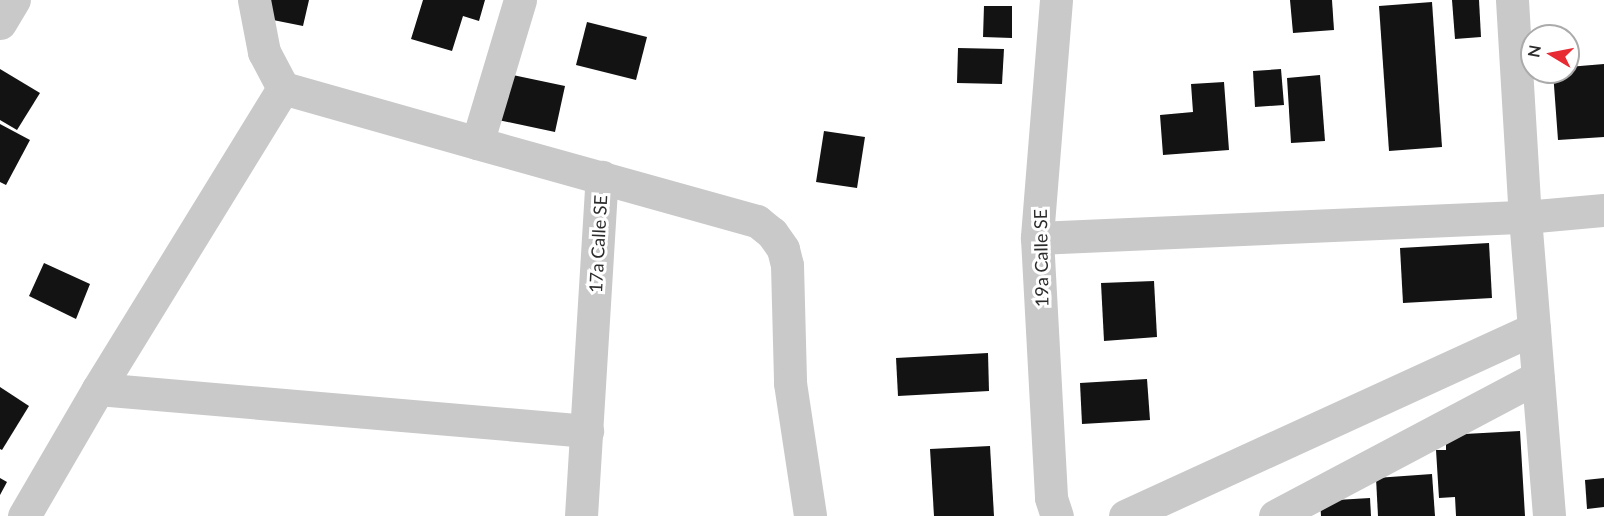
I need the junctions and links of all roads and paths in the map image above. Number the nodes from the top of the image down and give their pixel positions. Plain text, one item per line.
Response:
1 (14, 0) edge
2 (254, 0) edge
3 (520, 0) edge
4 (1056, 0) edge
5 (1512, 0) edge
6 (0, 23) edge
7 (283, 88) junction
8 (477, 143) junction
9 (602, 177) junction
10 (1604, 210) edge
11 (1525, 217) junction
12 (1037, 238) junction
13 (1534, 329) junction
14 (1538, 377) junction
15 (98, 389) junction
16 (587, 431) junction
17 (24, 516) edge
18 (581, 516) edge
19 (810, 516) edge
20 (1057, 516) edge
21 (1125, 516) edge
22 (1275, 516) edge
23 (1549, 516) edge

1 - 6 street
2 - 7 street
3 - 8 street
4 - 12 street, 19a Calle SE
5 - 11 street
7 - 8 street, 17a Calle SE
7 - 15 street
8 - 9 street, 17a Calle SE
9 - 16 street, 17a Calle SE
9 - 19 street
10 - 11 street
11 - 12 street
11 - 13 street
12 - 20 street, 19a Calle SE
13 - 14 street
13 - 21 street
14 - 22 street
14 - 23 street
15 - 16 street
15 - 17 street
16 - 18 street, 17a Calle SE

